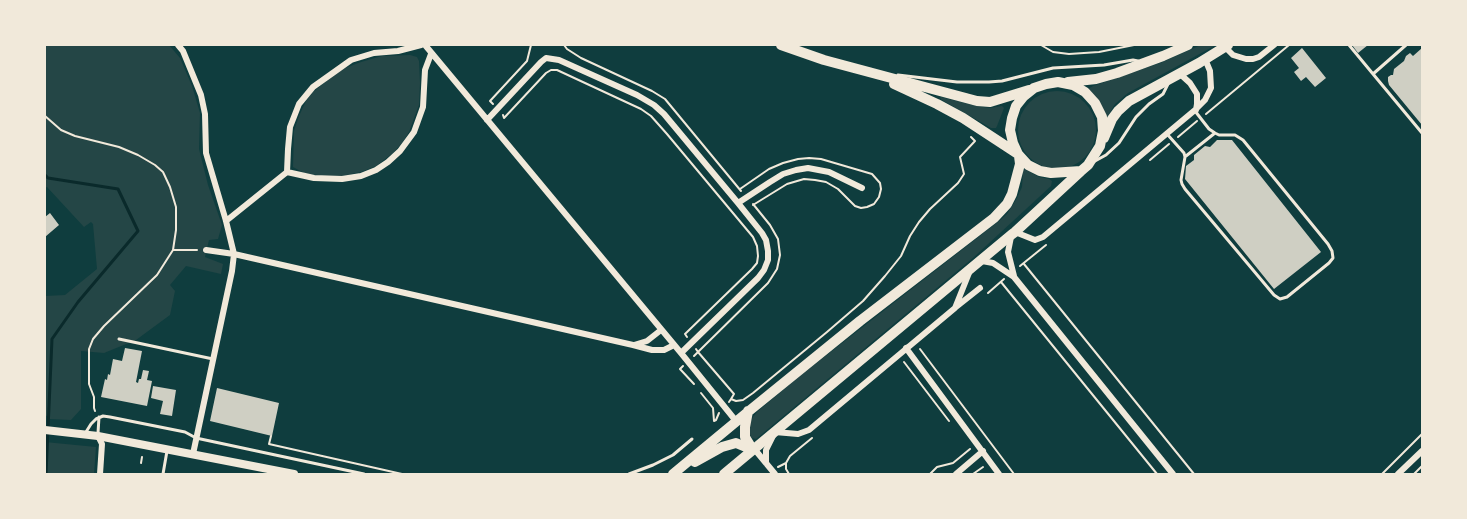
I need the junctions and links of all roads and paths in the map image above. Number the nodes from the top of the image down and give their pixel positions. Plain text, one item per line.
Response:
1 (178, 45) edge
2 (423, 45) edge
3 (531, 45) edge
4 (564, 45) edge
5 (781, 45) edge
6 (1041, 45) edge
7 (1134, 45) edge
8 (1188, 45) edge
9 (1274, 45) edge
10 (1289, 45) edge
11 (1349, 45) edge
12 (1406, 45) edge
13 (1226, 46) edge
14 (1121, 48) junction
15 (431, 54) junction
16 (1122, 55) dead end
17 (1205, 59) junction
18 (1142, 63) junction
19 (868, 72) junction
20 (1373, 74) junction
21 (1175, 75) junction
22 (1058, 82) junction
23 (1034, 88) junction
24 (497, 108) junction
25 (1195, 111) junction
26 (45, 116) edge
27 (1201, 118) junction
28 (487, 120) junction
29 (1215, 133) junction
30 (1422, 133) edge
31 (1167, 134) junction
32 (1174, 140) junction
33 (975, 141) dead end
34 (1100, 146) junction
35 (1019, 155) junction
36 (1185, 157) junction
37 (1146, 163) dead end
38 (1085, 168) junction
39 (287, 172) junction
40 (862, 188) dead end
41 (740, 189) junction
42 (747, 197) junction
43 (738, 203) junction
44 (226, 221) junction
45 (1013, 233) junction
46 (1050, 242) dead end
47 (173, 250) junction
48 (206, 250) joint
49 (234, 254) junction
50 (980, 261) junction
51 (1024, 264) junction
52 (970, 269) junction
53 (1012, 274) junction
54 (1001, 282) junction
55 (980, 288) dead end
56 (988, 293) dead end
57 (956, 308) junction
58 (662, 330) junction
59 (119, 339) dead end
60 (692, 343) junction
61 (633, 345) junction
62 (674, 345) junction
63 (906, 348) junction
64 (681, 354) junction
65 (911, 356) junction
66 (213, 360) junction
67 (724, 406) junction
68 (748, 411) junction
69 (99, 417) junction
70 (736, 421) junction
71 (950, 423) dead end
72 (45, 430) edge
73 (775, 432) junction
74 (86, 434) junction
75 (1422, 434) edge
76 (816, 435) dead end
77 (98, 436) junction
78 (271, 436) dead end
79 (196, 438) junction
80 (692, 438) dead end
81 (167, 449) junction
82 (753, 450) junction
83 (1422, 451) edge
84 (983, 452) junction
85 (193, 454) junction
86 (142, 457) dead end
87 (976, 457) junction
88 (141, 463) dead end
89 (766, 463) junction
90 (786, 463) junction
91 (1422, 466) edge
92 (774, 472) edge
93 (100, 474) edge
94 (163, 474) edge
95 (294, 474) edge
96 (364, 474) edge
97 (402, 474) edge
98 (629, 474) edge
99 (673, 474) edge
100 (723, 474) edge
101 (789, 474) edge
102 (930, 474) edge
103 (956, 474) edge
104 (973, 474) edge
105 (988, 474) edge
106 (999, 474) edge
107 (1014, 474) edge
108 (1157, 474) edge
109 (1173, 474) edge
110 (1194, 474) edge
111 (1382, 474) edge
112 (1398, 474) edge
113 (1414, 474) edge

1 - 44 street
2 - 15 street
2 - 39 street
3 - 24 path
4 - 41 path
5 - 19 main road
6 - 14 path
7 - 14 path
8 - 18 main road
9 - 13 street
10 - 27 path
11 - 20 lane
12 - 20 lane
13 - 17 main road
14 - 16 path
15 - 28 street
15 - 39 street
17 - 21 main road
17 - 25 street
18 - 19 lane
18 - 22 main road
19 - 23 main road
19 - 35 main road
20 - 30 lane
21 - 25 street
21 - 34 main road
21 - 38 lane
22 - 23 main road
22 - 34 main road
23 - 35 main road
24 - 28 street
24 - 43 street
24 - 60 path
25 - 27 lane
25 - 31 street
26 - 47 path
27 - 29 lane
27 - 32 path
28 - 58 street
29 - 36 lane
29 - 36 lane
31 - 32 lane
31 - 45 street
32 - 36 lane
32 - 37 path
33 - 67 path
34 - 38 main road
35 - 38 main road
35 - 68 main road
38 - 45 main road
39 - 44 street
40 - 42 street
41 - 42 path
41 - 60 path
42 - 43 street
43 - 60 street
44 - 49 street
45 - 50 main road
45 - 53 street
46 - 51 path
47 - 48 path
47 - 69 path
48 - 49 street
49 - 61 street
49 - 66 street
50 - 52 main road
50 - 53 street
51 - 53 path
51 - 110 path
52 - 57 street
52 - 73 main road
53 - 54 path
53 - 109 street
54 - 56 path
54 - 108 path
55 - 57 street
57 - 63 street
58 - 61 street
58 - 62 street
59 - 66 lane
60 - 64 street
61 - 62 street
62 - 64 street
63 - 65 street
63 - 73 street
64 - 67 street
65 - 71 path
65 - 84 street
65 - 107 path
66 - 79 street
67 - 70 street
68 - 70 main road
68 - 82 main road
69 - 74 lane
69 - 77 lane
69 - 79 lane
70 - 99 main road
72 - 74 street
73 - 82 main road
73 - 89 street
74 - 77 street
75 - 111 path
76 - 90 path
77 - 81 street
77 - 93 street
78 - 97 path
79 - 85 street
79 - 96 lane
80 - 98 lane
81 - 85 street
81 - 94 lane
82 - 89 street
82 - 99 main road
82 - 100 main road
83 - 112 street
84 - 87 street
84 - 106 street
85 - 95 street
86 - 88 path
87 - 102 path
87 - 103 street
89 - 92 street
90 - 92 path
90 - 101 path
91 - 113 path
104 - 105 path

